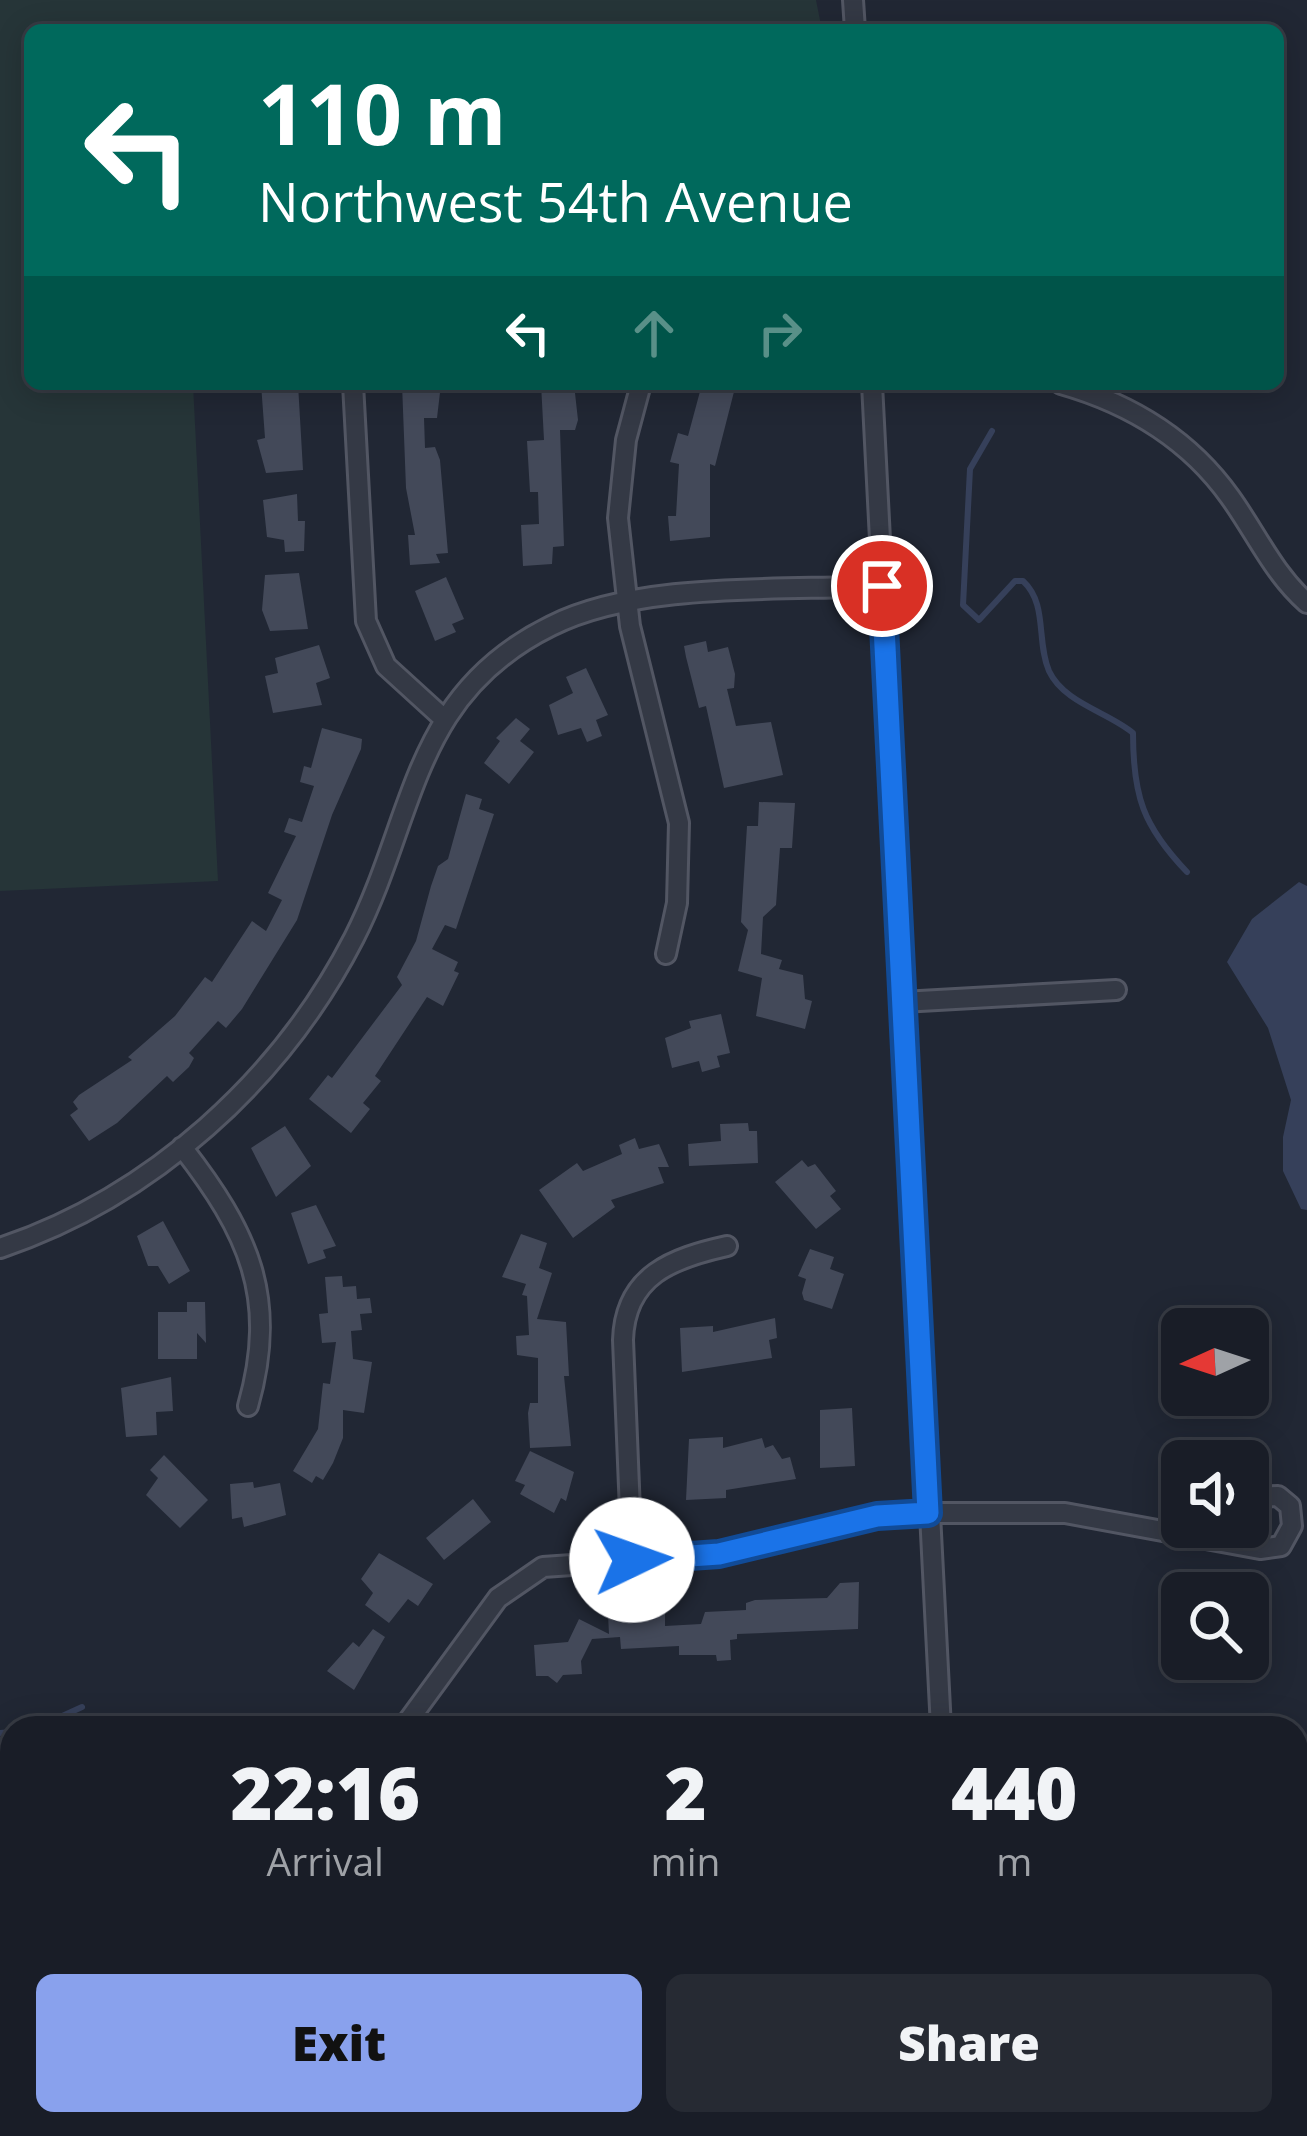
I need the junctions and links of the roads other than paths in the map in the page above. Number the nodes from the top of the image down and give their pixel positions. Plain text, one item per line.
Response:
1 (353, 390) edge
2 (640, 390) edge
3 (872, 390) edge
4 (1082, 390) edge
5 (882, 586) junction
6 (1307, 603) edge
7 (626, 604) junction
8 (443, 718) junction
9 (666, 954) dead end
10 (1116, 991) dead end
11 (902, 1002) junction
12 (182, 1147) junction
13 (727, 1246) dead end
14 (0, 1248) edge
15 (248, 1406) dead end
16 (1269, 1496) edge
17 (928, 1513) junction
18 (1161, 1530) edge
19 (1269, 1546) edge
20 (632, 1560) junction
21 (412, 1716) edge
22 (939, 1716) edge

1 - 8 street
2 - 7 street
3 - 5 street
4 - 6 street
5 - 7 street
5 - 11 street
7 - 8 street
7 - 9 street
8 - 12 street
10 - 11 street
11 - 17 street
12 - 14 street
12 - 15 street
13 - 20 street
16 - 19 street
17 - 18 street
17 - 20 street
17 - 22 street
20 - 21 street

